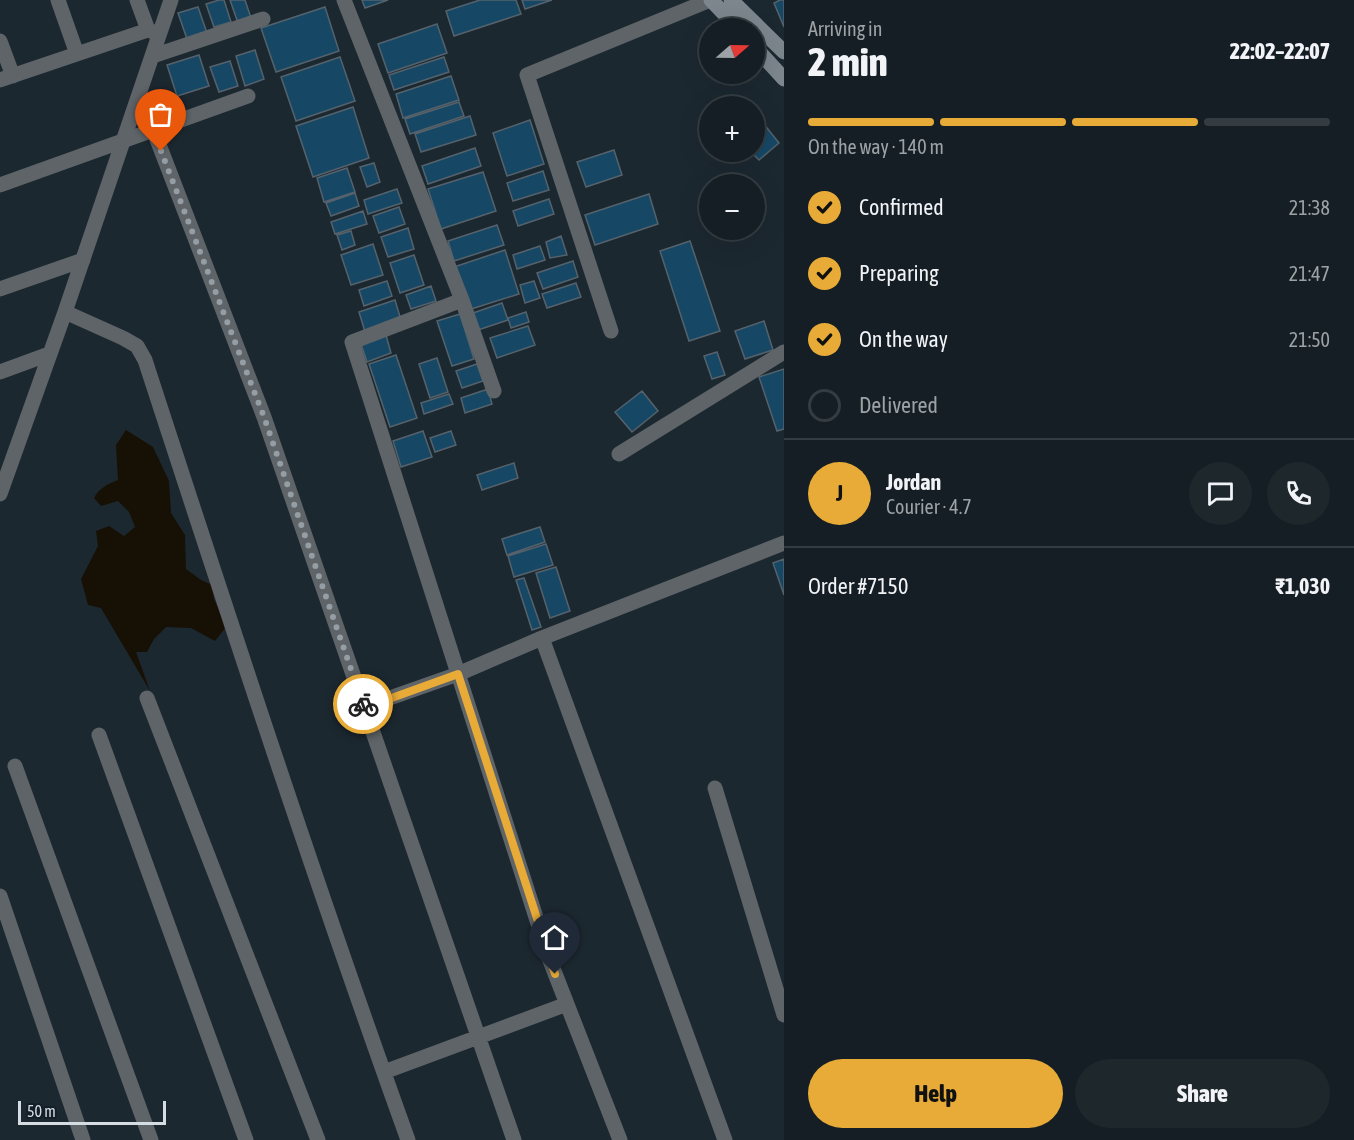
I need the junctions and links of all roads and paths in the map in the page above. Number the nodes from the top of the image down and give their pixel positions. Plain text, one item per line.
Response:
1 (58, 0) edge
2 (137, 0) edge
3 (171, 0) edge
4 (344, 0) edge
5 (710, 0) edge
6 (731, 0) edge
7 (728, 18) edge
8 (263, 20) dead end
9 (154, 32) junction
10 (0, 41) edge
11 (784, 51) edge
12 (77, 54) junction
13 (153, 56) junction
14 (765, 58) edge
15 (6, 78) edge
16 (784, 79) edge
17 (248, 96) dead end
18 (153, 129) junction
19 (123, 140) junction
20 (0, 185) edge
21 (83, 260) junction
22 (0, 289) edge
23 (462, 300) junction
24 (65, 312) junction
25 (611, 331) dead end
26 (784, 352) edge
27 (49, 354) junction
28 (0, 372) edge
29 (494, 391) dead end
30 (15, 451) junction
31 (619, 454) dead end
32 (0, 456) edge
33 (0, 494) edge
34 (784, 543) edge
35 (542, 638) junction
36 (458, 674) junction
37 (147, 698) dead end
38 (364, 708) junction
39 (99, 735) dead end
40 (15, 766) dead end
41 (715, 788) dead end
42 (0, 896) edge
43 (567, 1004) junction
44 (784, 1015) edge
45 (478, 1036) junction
46 (384, 1072) junction
47 (83, 1140) edge
48 (151, 1140) edge
49 (246, 1140) edge
50 (318, 1140) edge
51 (408, 1140) edge
52 (514, 1140) edge
53 (620, 1140) edge
54 (724, 1140) edge

1 - 12 street
2 - 9 street
3 - 9 street
4 - 23 street
5 - 7 street
5 - 25 street
6 - 11 street
8 - 13 street
9 - 12 street
9 - 13 street
10 - 15 street
12 - 15 street
13 - 19 street
14 - 16 street
17 - 18 street
18 - 19 street
18 - 38 street
19 - 20 street
19 - 21 street
21 - 22 street
21 - 24 street
23 - 29 street
23 - 36 street
24 - 27 street
24 - 46 street
26 - 31 street
27 - 28 street
27 - 30 street
30 - 32 street
30 - 33 street
34 - 35 street
35 - 36 street
35 - 54 street
36 - 38 street
36 - 43 street
37 - 50 street
38 - 45 street
39 - 49 street
40 - 48 street
41 - 44 street
42 - 47 street
43 - 45 street
43 - 53 street
45 - 46 street
45 - 52 street
46 - 51 street

